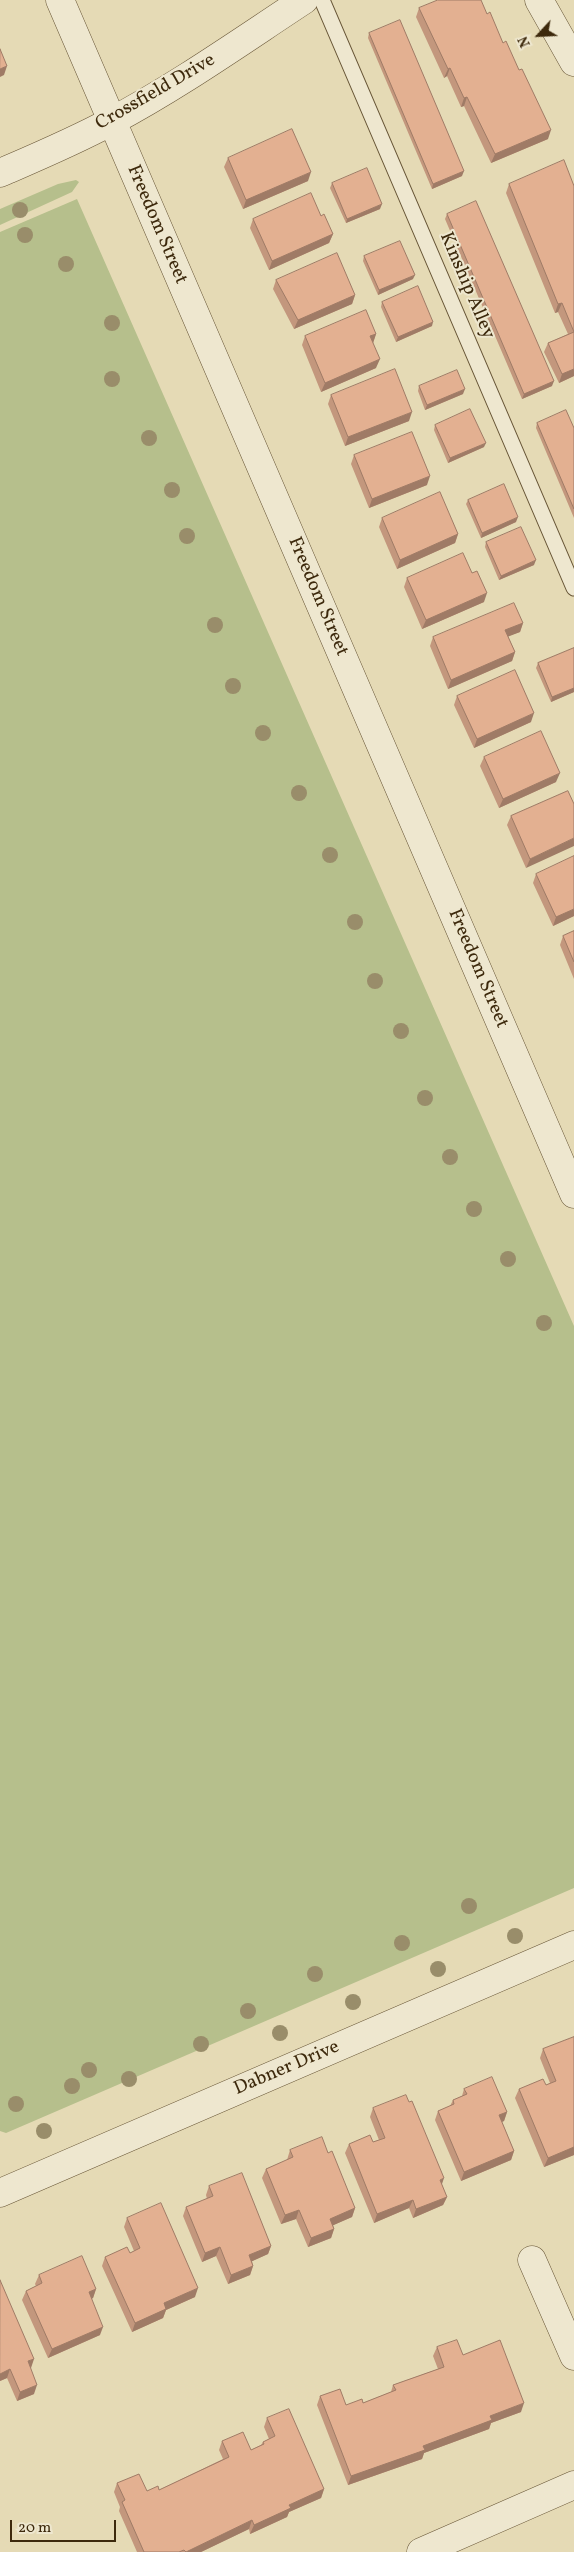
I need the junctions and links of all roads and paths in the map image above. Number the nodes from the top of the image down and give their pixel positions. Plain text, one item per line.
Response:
1 (60, 0) edge
2 (304, 0) edge
3 (322, 0) edge
4 (539, 0) edge
5 (574, 62) edge
6 (112, 121) junction
7 (0, 173) edge
8 (574, 588) edge
9 (571, 1179) edge
10 (574, 1945) edge
11 (0, 2192) edge
12 (532, 2260) dead end
13 (574, 2356) edge
14 (574, 2485) edge
15 (421, 2552) edge

1 - 6 street, Freedom Street
2 - 6 street, Crossfield Drive
3 - 8 lane, Kinship Alley
4 - 5 street
6 - 7 street, Crossfield Drive
6 - 9 street, Freedom Street
10 - 11 street, Dabner Drive
12 - 13 street
14 - 15 street

